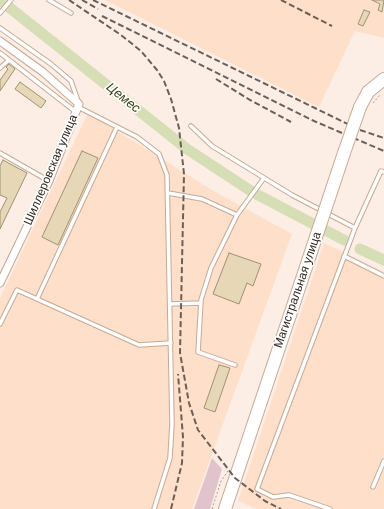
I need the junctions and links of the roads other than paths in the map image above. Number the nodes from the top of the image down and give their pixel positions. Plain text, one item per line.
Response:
1 (11, 0) edge
2 (49, 0) edge
3 (0, 12) edge
4 (71, 13) dead end
5 (0, 28) edge
6 (0, 41) edge
7 (0, 53) edge
8 (9, 60) junction
9 (0, 68) edge
10 (384, 79) edge
11 (78, 108) junction
12 (191, 126) dead end
13 (117, 127) junction
14 (0, 153) edge
15 (384, 172) edge
16 (264, 178) junction
17 (49, 181) junction
18 (168, 193) junction
19 (237, 216) junction
20 (356, 228) junction
21 (344, 256) junction
22 (384, 276) edge
23 (0, 284) edge
24 (38, 299) junction
25 (201, 303) junction
26 (170, 304) junction
27 (0, 324) edge
28 (170, 343) junction
29 (235, 365) dead end
30 (384, 461) edge
31 (373, 487) dead end
32 (154, 509) edge
33 (225, 509) edge
34 (330, 509) edge

1 - 3 lane
2 - 4 lane
5 - 11 lane
6 - 11 street, Шиллеровская улица
7 - 8 lane
8 - 9 lane
8 - 11 lane
10 - 33 highway, Магистральная улица, bridge
11 - 13 lane
11 - 17 street, Шиллеровская улица
12 - 16 lane
13 - 18 lane
13 - 24 lane
14 - 17 lane
15 - 20 lane
16 - 19 lane
16 - 20 lane
17 - 23 street, Шиллеровская улица
18 - 19 lane
18 - 26 lane
19 - 25 lane
20 - 21 lane
21 - 22 lane
21 - 34 lane
24 - 27 lane
24 - 28 lane
25 - 26 lane
25 - 29 lane
26 - 28 lane
28 - 32 lane
30 - 31 lane

